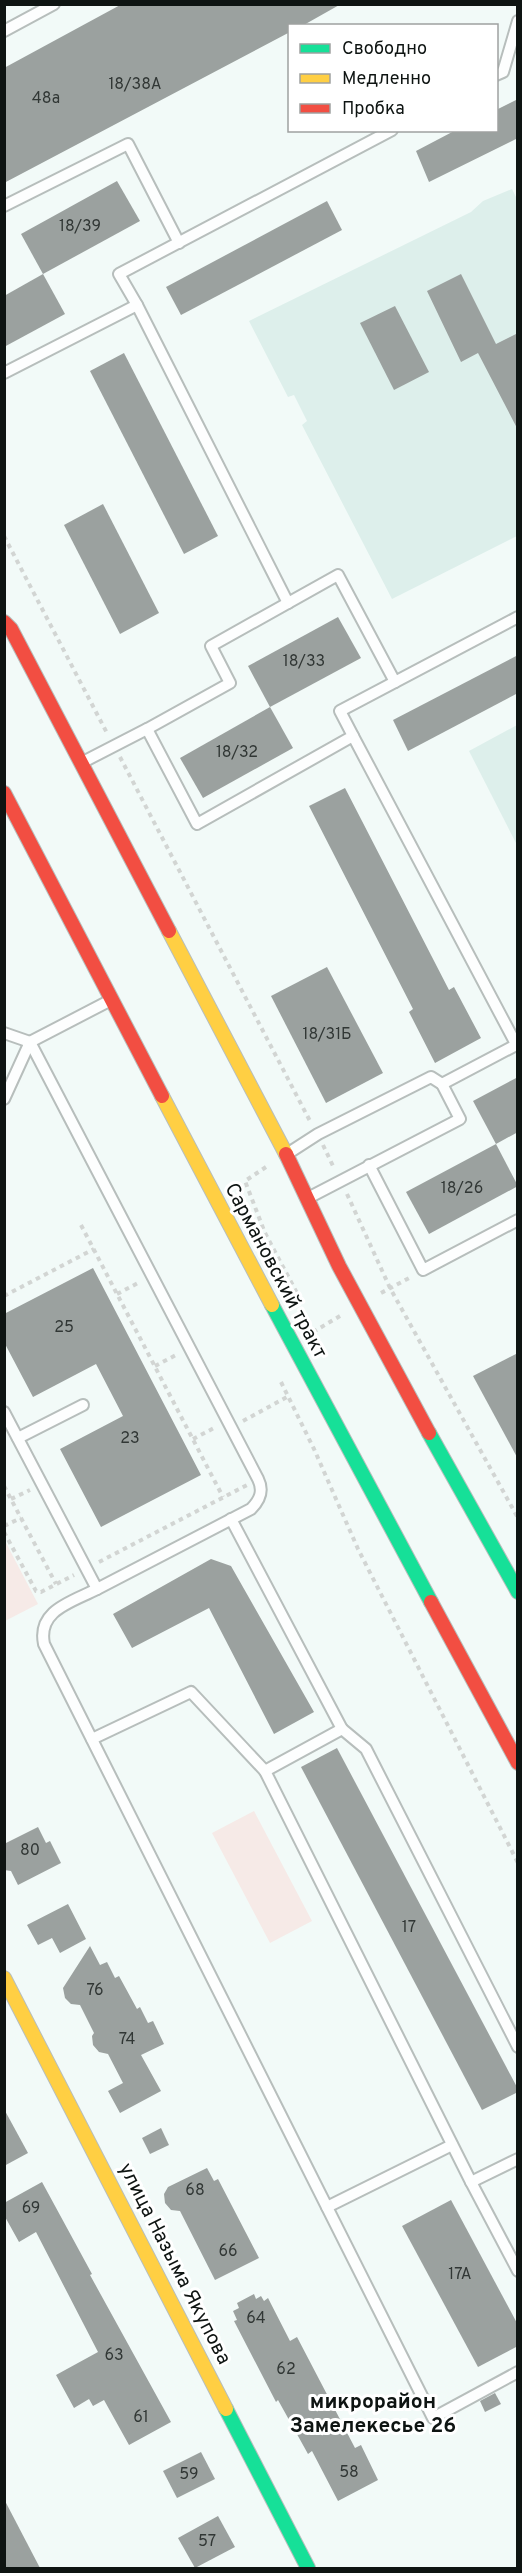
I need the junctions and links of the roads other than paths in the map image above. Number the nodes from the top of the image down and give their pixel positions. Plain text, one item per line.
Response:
1 (54, 4) edge
2 (518, 21) edge
3 (4, 31) edge
4 (498, 74) edge
5 (388, 132) edge
6 (4, 206) edge
7 (179, 243) junction
8 (137, 305) junction
9 (4, 373) edge
10 (288, 603) junction
11 (518, 617) edge
12 (4, 622) edge
13 (395, 682) junction
14 (147, 729) junction
15 (353, 736) junction
16 (82, 763) junction
17 (4, 793) edge
18 (112, 1000) junction
19 (4, 1033) edge
20 (30, 1042) junction
21 (517, 1044) edge
22 (442, 1084) junction
23 (4, 1099) edge
24 (286, 1154) junction
25 (369, 1165) junction
26 (306, 1199) junction
27 (518, 1220) edge
28 (83, 1405) dead end
29 (4, 1412) edge
30 (18, 1438) junction
31 (231, 1519) junction
32 (97, 1589) junction
33 (518, 1592) edge
34 (342, 1729) junction
35 (92, 1739) junction
36 (518, 1763) edge
37 (265, 1771) junction
38 (4, 1978) edge
39 (518, 2047) edge
40 (452, 2145) junction
41 (518, 2159) edge
42 (471, 2182) junction
43 (327, 2207) junction
44 (518, 2271) edge
45 (518, 2372) edge
46 (308, 2568) edge

1 - 3 lane
2 - 4 lane
5 - 7 lane
6 - 7 lane
7 - 8 lane
8 - 9 lane
8 - 10 lane
10 - 13 lane
10 - 14 lane
11 - 13 lane
12 - 16 street
13 - 15 lane
14 - 15 lane
14 - 16 lane
15 - 21 lane
16 - 24 street
17 - 18 street, Сармановский тракт
18 - 20 lane
18 - 36 street, Сармановский тракт
19 - 20 lane
20 - 23 lane
20 - 31 lane
21 - 22 lane
22 - 24 lane
22 - 25 lane
24 - 26 street
25 - 26 lane
25 - 27 lane
26 - 33 street
28 - 30 lane
29 - 30 lane
30 - 32 lane
31 - 32 lane
31 - 34 lane
32 - 35 lane
34 - 37 lane
34 - 39 lane
35 - 37 lane
35 - 43 lane
37 - 40 lane
38 - 46 street, улица Назыма Якупова
40 - 42 lane
40 - 43 lane
41 - 42 lane
42 - 44 lane
43 - 45 lane

